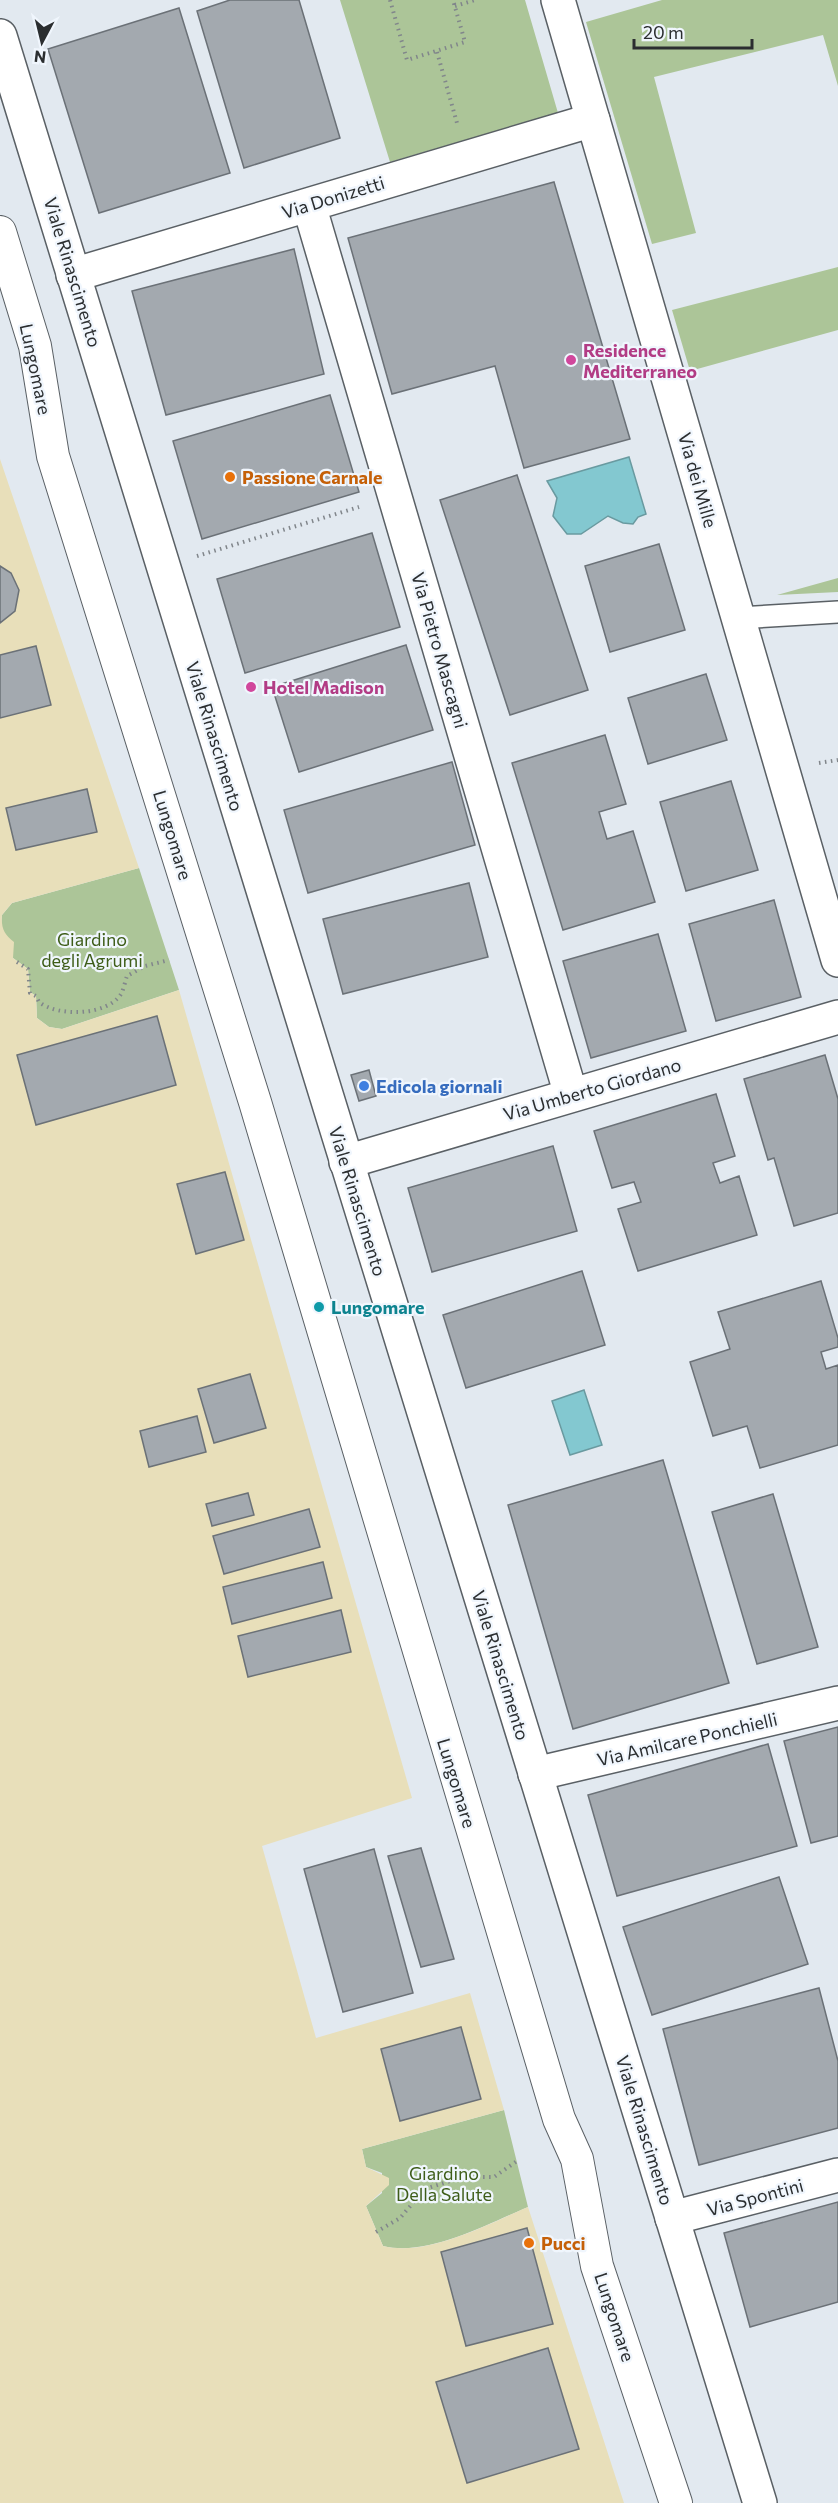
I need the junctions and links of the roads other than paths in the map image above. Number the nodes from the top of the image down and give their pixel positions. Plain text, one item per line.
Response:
1 (558, 0) edge
2 (0, 36) edge
3 (593, 120) junction
4 (309, 205) junction
5 (0, 232) edge
6 (74, 275) junction
7 (838, 612) edge
8 (738, 618) junction
9 (838, 960) edge
10 (838, 1017) edge
11 (571, 1095) junction
12 (346, 1162) junction
13 (838, 1702) edge
14 (535, 1774) junction
15 (838, 2175) edge
16 (672, 2218) junction
17 (676, 2503) edge
18 (760, 2503) edge

1 - 3 street, Via dei Mille
2 - 6 street, Viale Rinascimento
3 - 4 street, Via Donizetti
3 - 8 street, Via dei Mille
4 - 6 street, Via Donizetti
4 - 11 street, Via Pietro Mascagni
5 - 17 street, Lungomare
6 - 12 street, Viale Rinascimento
7 - 8 lane
8 - 9 street, Via dei Mille
10 - 11 street, Via Umberto Giordano
11 - 12 street, Via Umberto Giordano
12 - 14 street, Viale Rinascimento
13 - 14 street, Via Amilcare Ponchielli
14 - 16 street, Viale Rinascimento
15 - 16 street, Via Spontini
16 - 18 street, Viale Rinascimento

